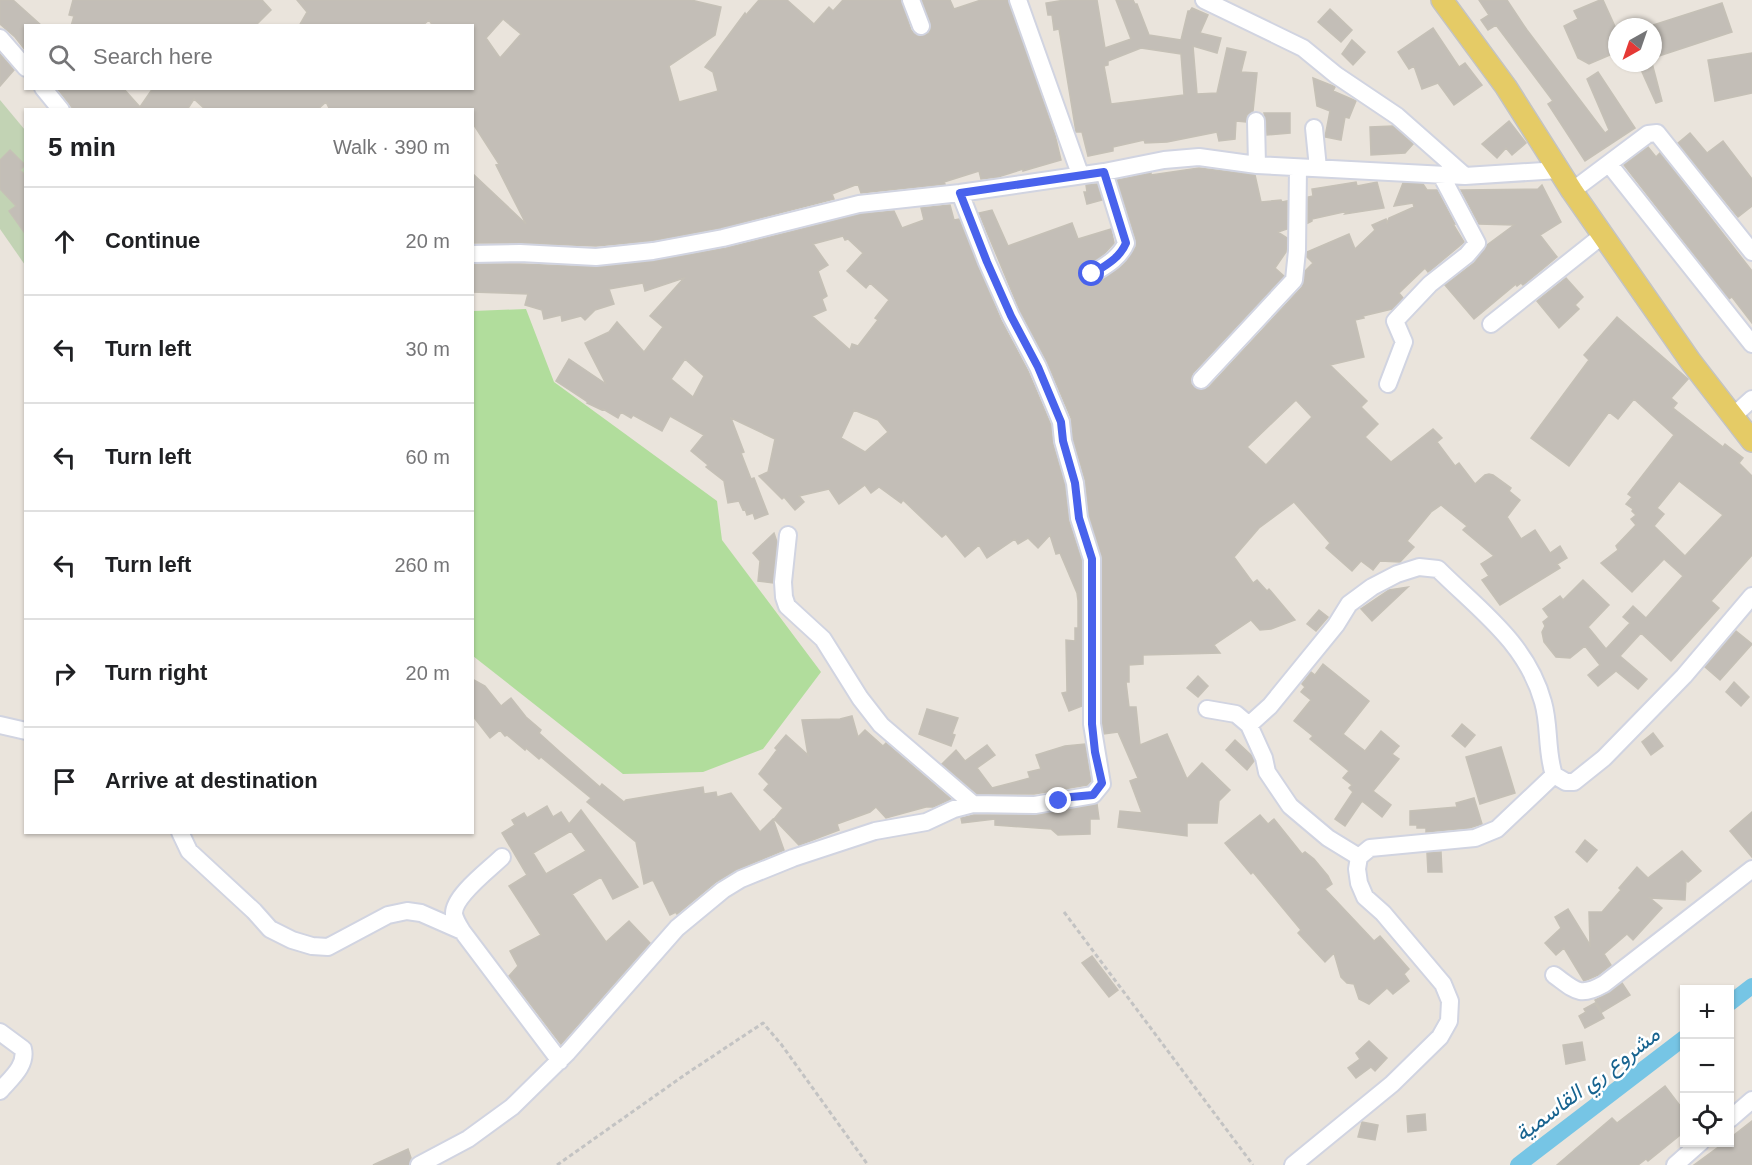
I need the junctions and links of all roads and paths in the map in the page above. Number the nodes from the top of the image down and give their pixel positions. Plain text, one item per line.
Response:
1 (911, 0) edge
2 (1018, 0) edge
3 (1204, 0) edge
4 (1442, 0) edge
5 (921, 26) dead end
6 (0, 38) edge
7 (24, 66) edge
8 (45, 90) edge
9 (59, 108) edge
10 (1256, 121) dead end
11 (1314, 128) dead end
12 (1609, 164) junction
13 (1257, 165) junction
14 (1298, 168) junction
15 (1318, 168) junction
16 (1559, 170) junction
17 (1104, 172) junction
18 (1080, 174) junction
19 (1441, 175) junction
20 (1465, 176) junction
21 (1572, 191) junction
22 (960, 193) junction
23 (1603, 235) junction
24 (1752, 252) edge
25 (474, 254) edge
26 (1092, 274) dead end
27 (1491, 324) dead end
28 (1752, 344) edge
29 (1201, 380) dead end
30 (1388, 384) dead end
31 (1752, 399) edge
32 (1732, 417) junction
33 (1752, 441) edge
34 (788, 535) dead end
35 (1752, 596) edge
36 (1207, 709) dead end
37 (0, 724) edge
38 (1249, 725) junction
39 (24, 730) edge
40 (1554, 775) junction
41 (973, 804) junction
42 (180, 834) edge
43 (502, 857) dead end
44 (1359, 857) junction
45 (1752, 869) edge
46 (1064, 912) dead end
47 (462, 931) junction
48 (1554, 975) dead end
49 (0, 1032) edge
50 (560, 1061) junction
51 (0, 1091) edge
52 (1752, 1100) edge
53 (1734, 1116) edge
54 (1696, 1147) edge
55 (418, 1165) edge
56 (557, 1165) edge
57 (868, 1165) edge
58 (1253, 1165) edge
59 (1293, 1165) edge
60 (1675, 1165) edge

1 - 5 street
2 - 18 street
3 - 20 street
4 - 16 main road
6 - 7 street
8 - 9 street
10 - 13 street
11 - 15 street
12 - 21 street
12 - 24 street
12 - 28 street
13 - 14 street
13 - 17 street
14 - 15 street
14 - 29 street
15 - 19 street
16 - 20 street
16 - 21 main road
17 - 18 street
17 - 26 street
18 - 22 street
19 - 20 street
19 - 30 street
21 - 23 main road
22 - 25 street
22 - 41 street
23 - 27 street
23 - 32 main road
31 - 32 street
32 - 33 main road
34 - 41 street
35 - 40 street
36 - 38 street
37 - 39 street
38 - 40 street
38 - 44 street
40 - 44 street
41 - 50 street
42 - 47 street
43 - 47 street
44 - 59 street
45 - 48 street
46 - 58 path
47 - 50 street
49 - 51 street
50 - 55 street
52 - 53 street
54 - 60 street
56 - 57 path

